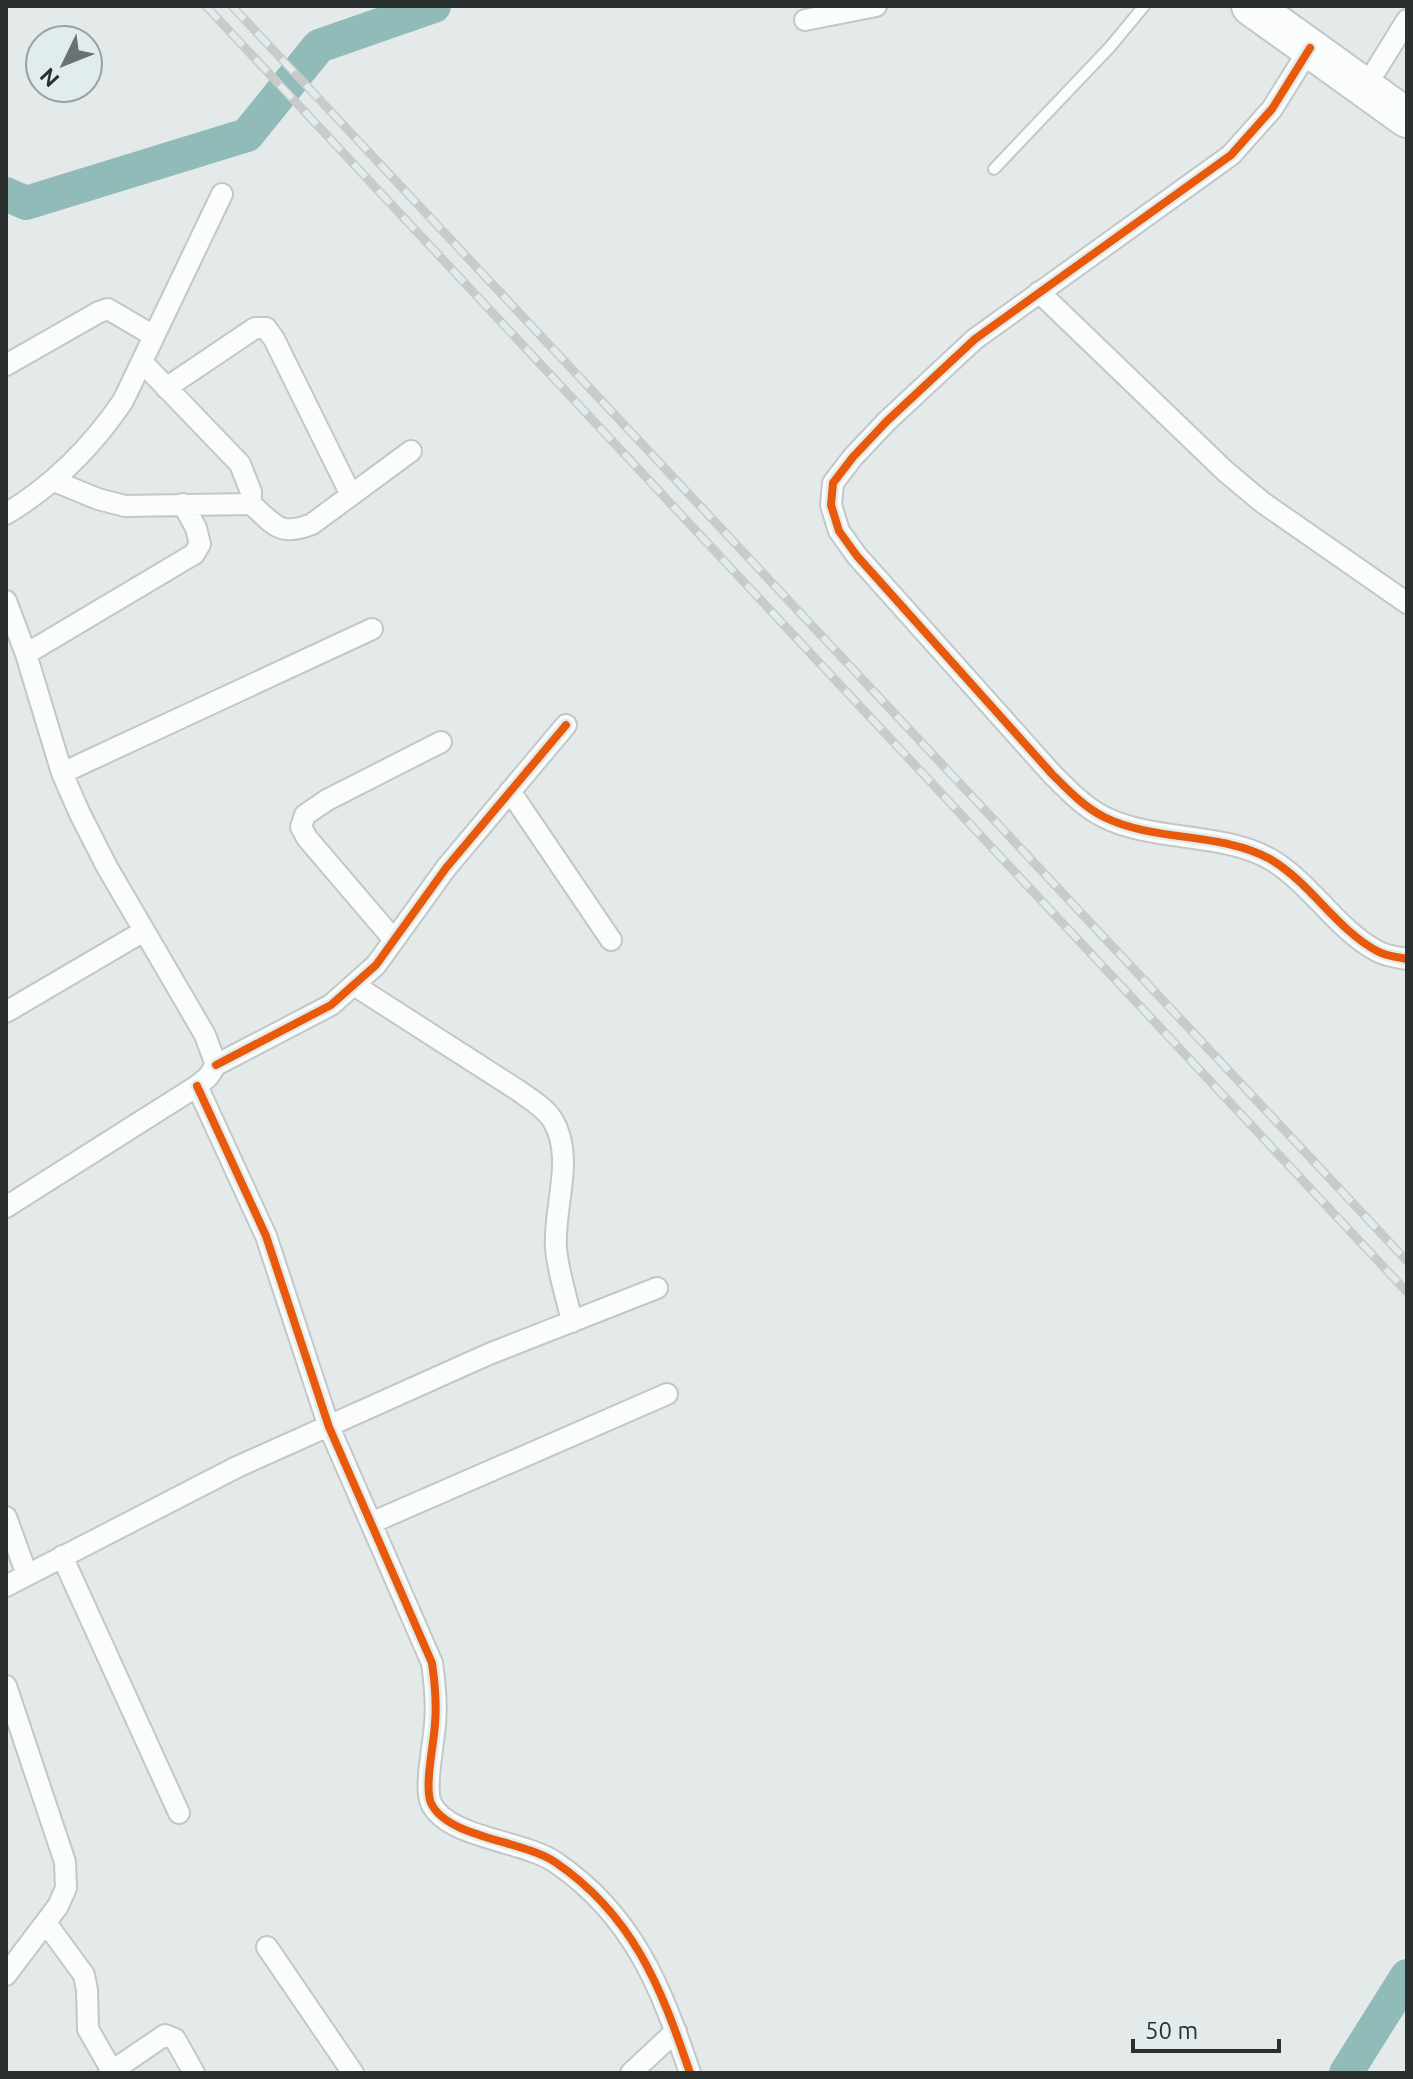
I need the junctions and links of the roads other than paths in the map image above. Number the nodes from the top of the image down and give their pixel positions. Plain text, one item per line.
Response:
1 (876, 6) edge
2 (1144, 6) edge
3 (1251, 6) edge
4 (1287, 6) edge
5 (805, 20) dead end
6 (1407, 20) edge
7 (1310, 48) junction
8 (1376, 70) junction
9 (1407, 93) edge
10 (1407, 118) edge
11 (994, 169) dead end
12 (222, 194) dead end
13 (1039, 292) junction
14 (154, 336) junction
15 (142, 362) junction
16 (6, 365) edge
17 (166, 388) junction
18 (411, 451) dead end
19 (54, 481) junction
20 (351, 495) junction
21 (183, 504) junction
22 (251, 504) junction
23 (6, 514) edge
24 (6, 601) edge
25 (1407, 603) edge
26 (372, 629) dead end
27 (26, 654) junction
28 (566, 725) dead end
29 (441, 742) dead end
30 (62, 773) junction
31 (510, 791) junction
32 (144, 931) junction
33 (394, 940) junction
34 (611, 940) dead end
35 (1407, 959) edge
36 (354, 985) junction
37 (6, 1011) edge
38 (216, 1065) junction
39 (197, 1086) junction
40 (6, 1207) edge
41 (657, 1288) dead end
42 (572, 1322) junction
43 (667, 1394) dead end
44 (329, 1427) junction
45 (6, 1517) edge
46 (371, 1523) junction
47 (62, 1556) junction
48 (27, 1575) junction
49 (6, 1586) edge
50 (6, 1686) edge
51 (179, 1813) dead end
52 (46, 1923) junction
53 (267, 1947) dead end
54 (15, 1957) edge
55 (6, 1975) edge
56 (676, 2031) junction
57 (111, 2072) edge
58 (194, 2073) edge
59 (353, 2073) edge
60 (631, 2073) edge
61 (690, 2073) edge

1 - 5 street
2 - 11 lane
3 - 7 highway
4 - 8 highway
6 - 8 street
7 - 10 highway
7 - 13 street
8 - 9 highway
12 - 14 street
13 - 25 street
13 - 35 street
14 - 15 street
14 - 16 street
15 - 17 street
15 - 19 street
17 - 20 street
17 - 22 street
18 - 20 street
19 - 21 street
19 - 23 street
20 - 22 street
21 - 22 street
21 - 27 street
24 - 27 street
26 - 30 street
27 - 30 street
28 - 31 street
29 - 33 street
30 - 32 street
31 - 33 street
31 - 34 street
32 - 37 street
32 - 38 street
33 - 36 street
36 - 38 street
36 - 42 street
38 - 39 street
39 - 40 street
39 - 44 street
41 - 42 street
42 - 44 street
43 - 46 street
44 - 46 street
44 - 47 street
45 - 48 street
46 - 56 street
47 - 48 street
47 - 51 street
48 - 49 street
50 - 52 street
52 - 54 street
52 - 57 street
53 - 59 street
54 - 55 street
56 - 60 street
56 - 61 street
57 - 58 street

